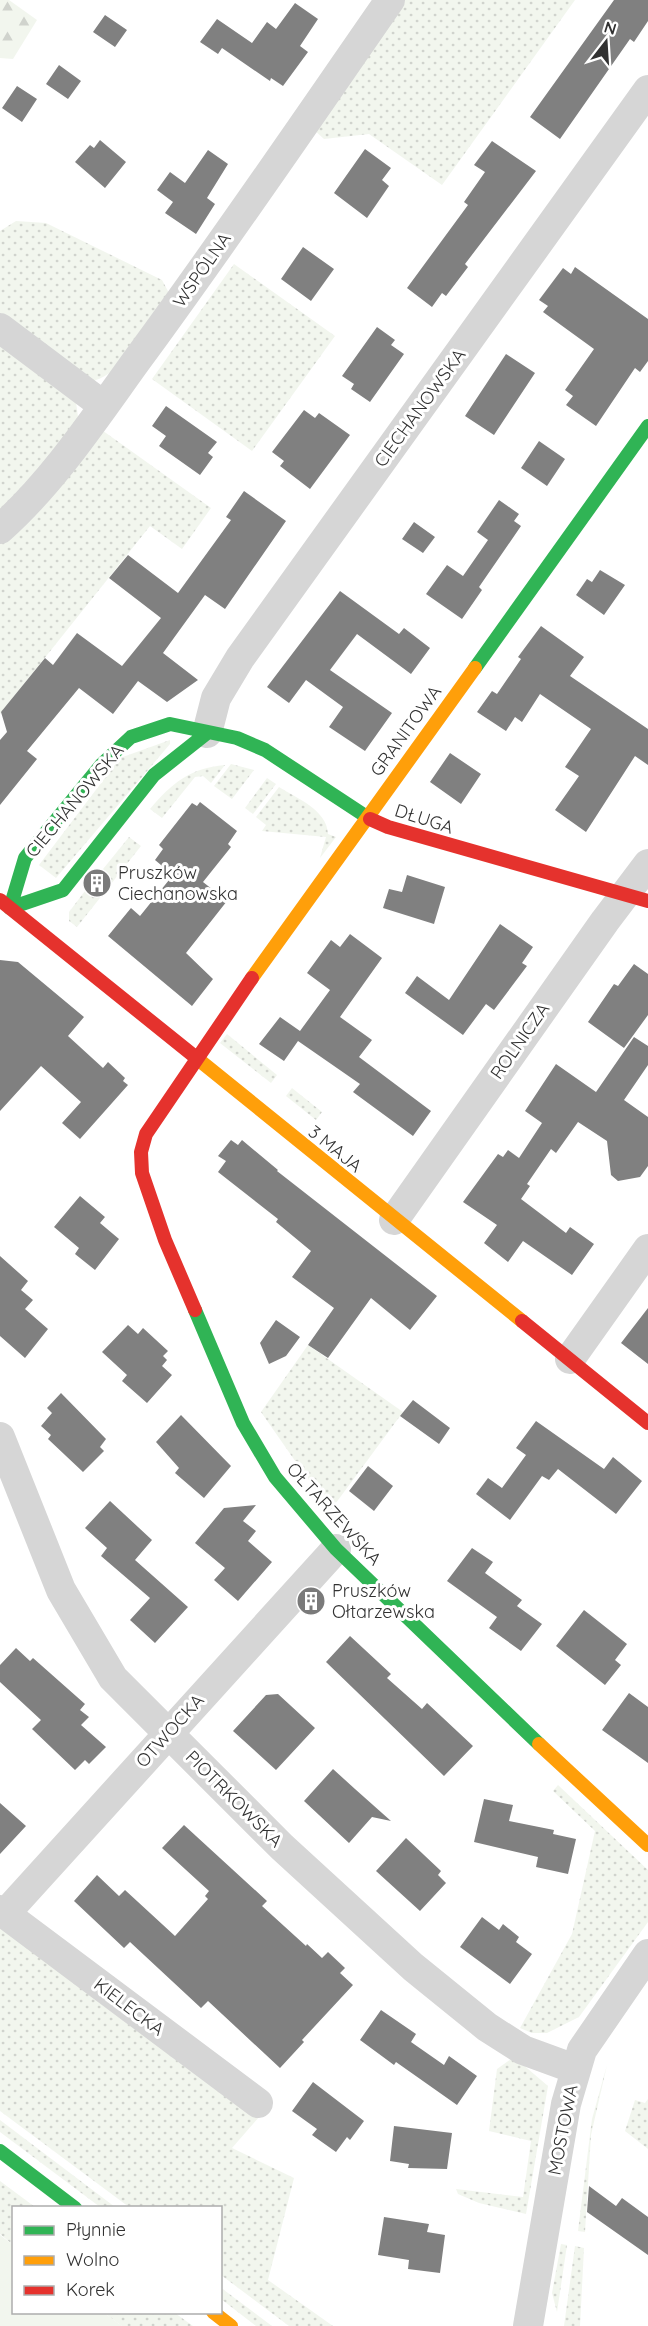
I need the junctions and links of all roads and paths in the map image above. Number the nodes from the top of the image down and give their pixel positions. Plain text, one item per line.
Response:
1 (390, 0) edge
2 (648, 90) edge
3 (0, 328) edge
4 (104, 405) junction
5 (648, 426) edge
6 (0, 529) edge
7 (207, 733) junction
8 (365, 816) junction
9 (648, 864) edge
10 (635, 898) edge
11 (3, 909) edge
12 (195, 1059) junction
13 (394, 1220) junction
14 (648, 1249) edge
15 (570, 1359) junction
16 (648, 1423) edge
17 (0, 1437) edge
18 (336, 1549) junction
19 (168, 1734) junction
20 (648, 1845) edge
21 (2, 1912) edge
22 (648, 1954) edge
23 (575, 2069) junction
24 (258, 2103) dead end
25 (0, 2151) edge
26 (72, 2206) edge
27 (214, 2314) edge
28 (231, 2326) edge
29 (528, 2326) edge

1 - 4 street, WSPÓLNA
2 - 7 street, CIECHANOWSKA
3 - 4 street
4 - 6 street, WSPÓLNA
5 - 8 street, GRANITOWA
7 - 8 street, DŁUGA
7 - 11 street
7 - 11 street, CIECHANOWSKA
8 - 10 street, DŁUGA
8 - 12 street, GRANITOWA
9 - 10 street, ROLNICZA
10 - 13 street, ROLNICZA
11 - 12 street, 3 MAJA
12 - 13 street, 3 MAJA
12 - 18 street, OŁTARZEWSKA
13 - 15 street, 3 MAJA
14 - 15 street
15 - 16 street, 3 MAJA
17 - 19 street, PIOTRKOWSKA
18 - 19 street, OTWOCKA
18 - 20 street, OŁTARZEWSKA
19 - 21 street, OTWOCKA
19 - 23 street, PIOTRKOWSKA
21 - 24 street, KIELECKA
22 - 23 street, MOSTOWA
23 - 29 street, MOSTOWA
25 - 26 street
27 - 28 street

